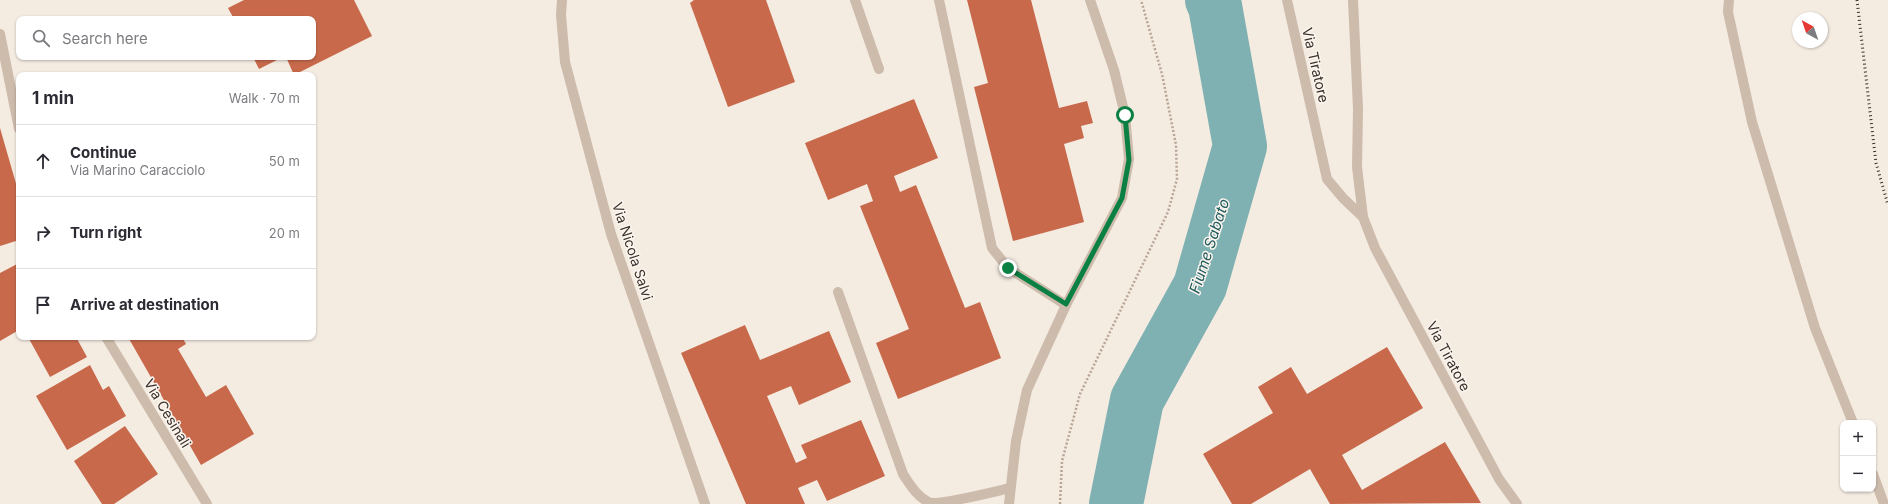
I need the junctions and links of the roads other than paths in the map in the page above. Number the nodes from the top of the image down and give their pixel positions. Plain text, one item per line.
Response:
1 (562, 0) edge
2 (855, 0) edge
3 (939, 0) edge
4 (1090, 0) edge
5 (1287, 0) edge
6 (1353, 0) edge
7 (1729, 0) edge
8 (0, 34) edge
9 (879, 69) dead end
10 (16, 113) edge
11 (1363, 217) junction
12 (838, 292) dead end
13 (1066, 304) junction
14 (108, 340) edge
15 (1852, 420) edge
16 (1876, 482) edge
17 (1010, 488) junction
18 (207, 504) edge
19 (705, 504) edge
20 (1009, 504) edge
21 (1517, 504) edge
22 (1884, 504) edge

1 - 19 street, Via Nicola Salvi
2 - 9 street
3 - 13 street
4 - 13 street
5 - 11 street, Via Tiratore
6 - 11 street, Via Tiratore
7 - 15 street
8 - 10 street
11 - 21 street, Via Tiratore
12 - 17 street
13 - 17 street
14 - 18 street, Via Cesinali
16 - 22 street
17 - 20 street

